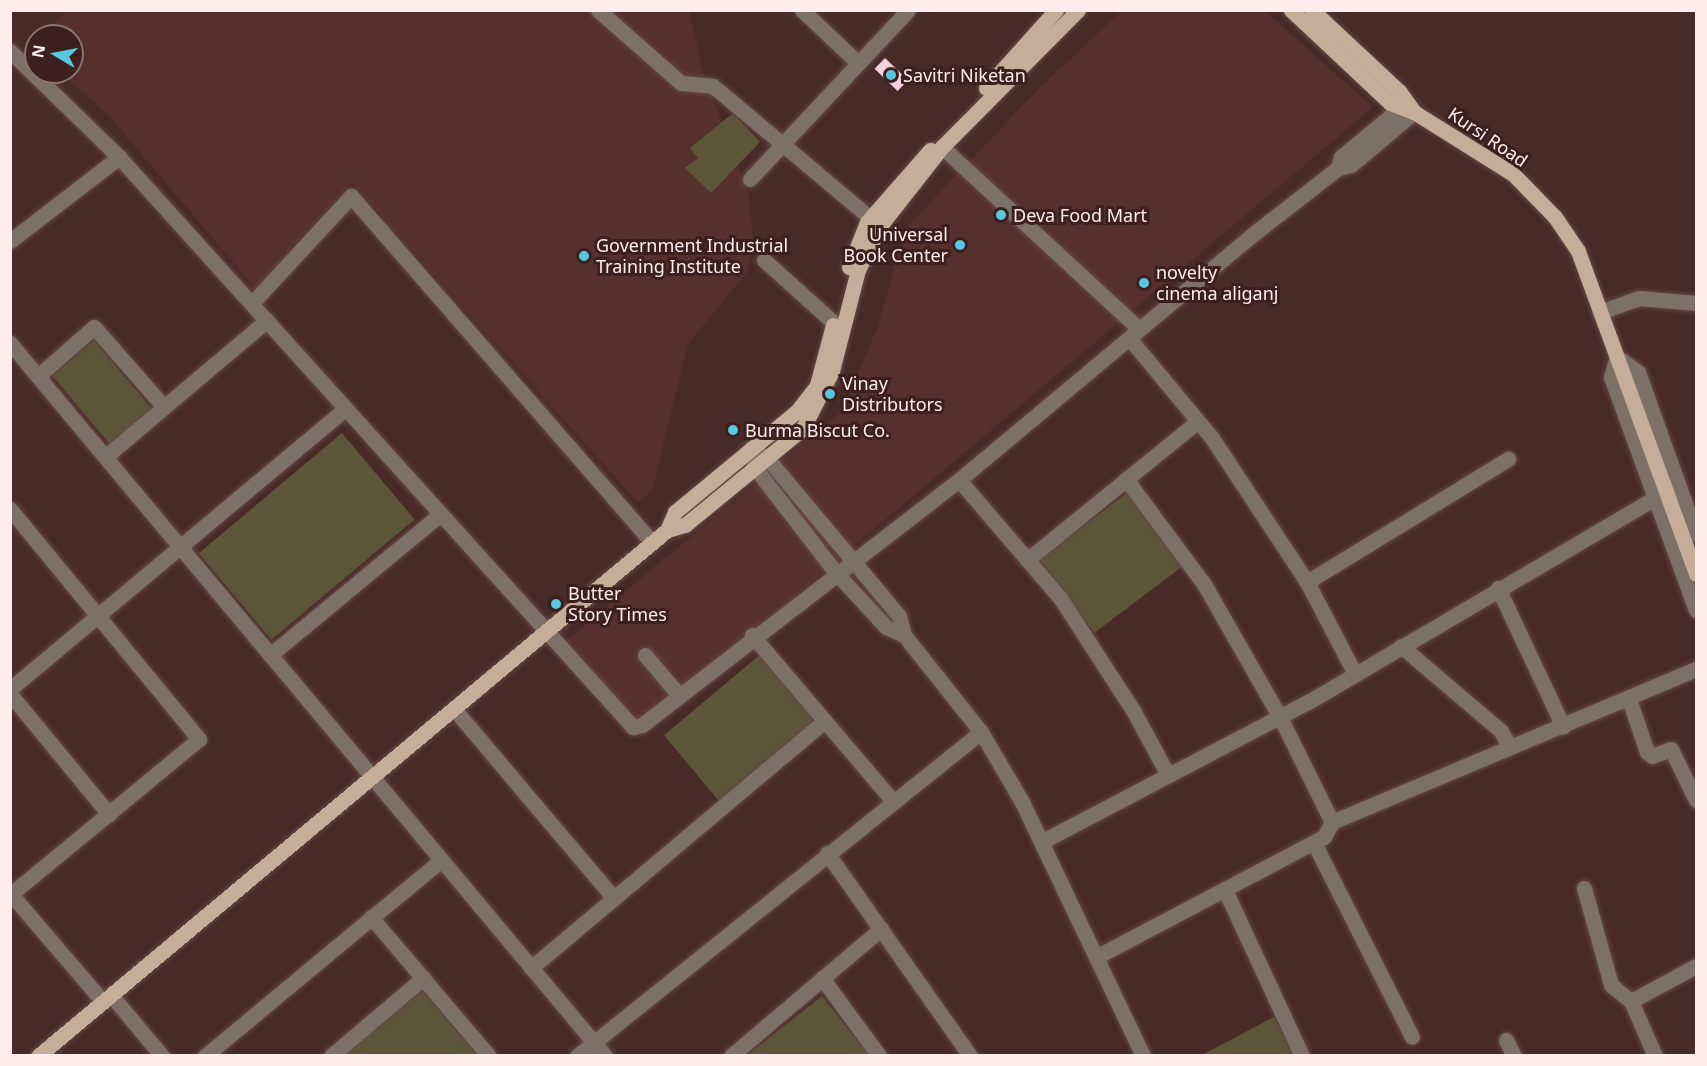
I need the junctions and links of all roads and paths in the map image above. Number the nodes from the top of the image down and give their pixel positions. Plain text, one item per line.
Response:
1 (598, 10) edge
2 (802, 10) edge
3 (908, 10) edge
4 (1077, 10) edge
5 (1291, 10) edge
6 (1312, 10) edge
7 (1052, 12) edge
8 (10, 51) edge
9 (858, 63) junction
10 (1407, 110) junction
11 (780, 146) junction
12 (942, 147) junction
13 (119, 157) junction
14 (750, 179) dead end
15 (876, 222) junction
16 (10, 241) edge
17 (764, 260) dead end
18 (252, 303) junction
19 (1696, 303) edge
20 (1600, 312) junction
21 (267, 320) junction
22 (834, 323) junction
23 (1134, 333) junction
24 (10, 343) edge
25 (1617, 357) junction
26 (38, 376) junction
27 (165, 407) junction
28 (345, 409) junction
29 (1198, 421) junction
30 (752, 448) junction
31 (105, 457) junction
32 (767, 458) junction
33 (1508, 459) dead end
34 (755, 468) junction
35 (1126, 479) junction
36 (959, 480) junction
37 (1655, 498) junction
38 (10, 509) edge
39 (439, 515) junction
40 (667, 530) junction
41 (1696, 534) edge
42 (652, 542) junction
43 (181, 547) junction
44 (1027, 560) junction
45 (851, 563) junction
46 (837, 574) junction
47 (1696, 574) edge
48 (1307, 582) junction
49 (1498, 588) junction
50 (1696, 610) edge
51 (99, 615) junction
52 (544, 633) junction
53 (904, 635) junction
54 (752, 636) junction
55 (1401, 646) junction
56 (270, 655) junction
57 (645, 655) dead end
58 (1696, 669) edge
59 (1355, 674) junction
60 (10, 689) edge
61 (10, 694) edge
62 (678, 694) junction
63 (1629, 699) junction
64 (454, 709) junction
65 (1280, 717) junction
66 (822, 723) junction
67 (1563, 726) junction
68 (981, 732) junction
69 (1509, 746) junction
70 (1168, 775) junction
71 (372, 777) junction
72 (1696, 800) edge
73 (893, 801) junction
74 (109, 814) junction
75 (1332, 822) junction
76 (1041, 842) junction
77 (1314, 843) junction
78 (827, 853) junction
79 (441, 860) junction
80 (1584, 888) dead end
81 (1225, 890) junction
82 (11, 894) edge
83 (614, 898) junction
84 (371, 917) junction
85 (881, 929) junction
86 (1096, 957) junction
87 (531, 968) junction
88 (1695, 973) edge
89 (423, 978) junction
90 (822, 978) junction
91 (107, 999) junction
92 (1631, 1001) junction
93 (1412, 1037) dead end
94 (1506, 1040) dead end
95 (593, 1042) junction
96 (38, 1056) edge
97 (162, 1056) edge
98 (205, 1056) edge
99 (331, 1056) edge
100 (489, 1056) edge
101 (577, 1056) edge
102 (604, 1056) edge
103 (731, 1056) edge
104 (879, 1056) edge
105 (970, 1056) edge
106 (1143, 1056) edge
107 (1302, 1056) edge
108 (1514, 1056) edge
109 (1655, 1056) edge

1 - 11 street
2 - 9 street
3 - 9 street
4 - 12 main road
5 - 10 main road, Kursi Road
6 - 10 main road, Kursi Road
7 - 15 main road
8 - 13 street
9 - 11 street
10 - 20 main road, Kursi Road
10 - 23 street
11 - 14 street
11 - 15 street
12 - 15 main road
12 - 23 street
13 - 16 street
13 - 18 street
15 - 22 main road
15 - 32 main road
17 - 22 street
18 - 21 street
18 - 42 street
19 - 20 street
20 - 25 main road, Kursi Road
21 - 27 street
21 - 28 street
22 - 30 main road
23 - 29 street
23 - 36 street
24 - 26 street
25 - 37 street
25 - 41 street
25 - 47 main road, Kursi Road
26 - 27 street
26 - 31 street
27 - 31 street
28 - 39 street
28 - 43 street
29 - 35 street
29 - 48 street
30 - 32 street
30 - 34 street
30 - 40 main road
31 - 43 street
32 - 34 main road
32 - 45 street
33 - 48 street
34 - 40 main road
34 - 46 street
35 - 44 street
35 - 65 street
36 - 44 street
36 - 45 street
37 - 49 street
37 - 50 street
38 - 51 street
39 - 52 street
39 - 56 street
40 - 42 main road
42 - 52 main road
43 - 51 street
43 - 56 street
44 - 70 street
45 - 46 street
45 - 53 street
46 - 53 street
46 - 54 street
48 - 59 street
49 - 55 street
49 - 67 street
51 - 60 street
51 - 74 street
52 - 62 street
52 - 64 main road
53 - 68 street
54 - 62 street
54 - 66 street
55 - 59 street
55 - 69 street
56 - 71 street
57 - 62 street
58 - 63 street
59 - 65 street
61 - 74 street
63 - 67 street
63 - 72 street
64 - 71 main road
64 - 83 street
65 - 70 street
65 - 75 street
66 - 73 street
66 - 83 street
67 - 69 street
68 - 73 street
68 - 76 street
69 - 75 street
70 - 76 street
71 - 79 street
71 - 91 main road
73 - 78 street
74 - 82 street
75 - 77 street
76 - 86 street
77 - 81 street
77 - 93 street
78 - 85 street
78 - 95 street
79 - 84 street
79 - 87 street
80 - 92 street
81 - 86 street
81 - 107 street
82 - 91 street
83 - 87 street
84 - 89 street
84 - 98 street
85 - 90 street
85 - 105 street
86 - 106 street
87 - 95 street
88 - 92 street
89 - 99 street
89 - 100 street
90 - 103 street
90 - 104 street
91 - 96 main road
91 - 97 street
92 - 109 street
94 - 108 street
95 - 101 street
95 - 102 street

